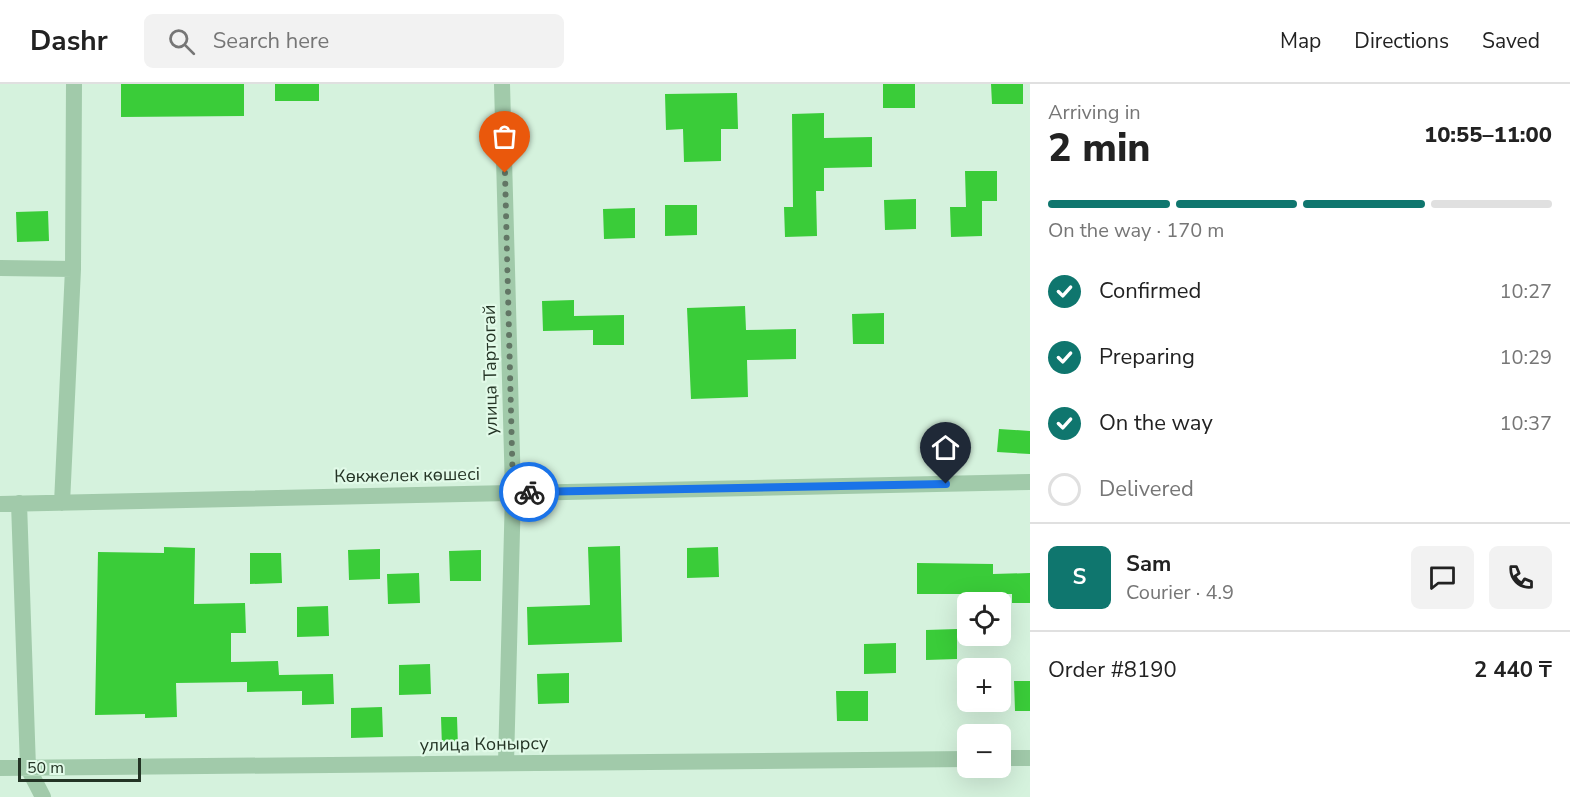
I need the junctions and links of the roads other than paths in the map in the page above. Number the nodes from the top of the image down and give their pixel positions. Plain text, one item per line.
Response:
1 (74, 84) edge
2 (502, 84) edge
3 (0, 268) edge
4 (74, 269) junction
5 (1030, 482) edge
6 (513, 492) junction
7 (19, 503) junction
8 (62, 503) junction
9 (0, 504) edge
10 (1011, 758) edge
11 (1030, 758) edge
12 (957, 759) edge
13 (506, 763) junction
14 (0, 768) edge
15 (28, 768) junction
16 (43, 797) edge

1 - 4 street
2 - 6 street, улица Тартогай
3 - 4 street
4 - 8 street
5 - 6 street, Көкжелек көшесі
6 - 8 street, Көкжелек көшесі
6 - 13 street, улица Тартогай
7 - 8 street, Көкжелек көшесі
7 - 9 street, Көкжелек көшесі
7 - 15 street
10 - 11 street
12 - 13 street, улица Конырсу
13 - 15 street, улица Конырсу
14 - 15 street, улица Конырсу
15 - 16 street

